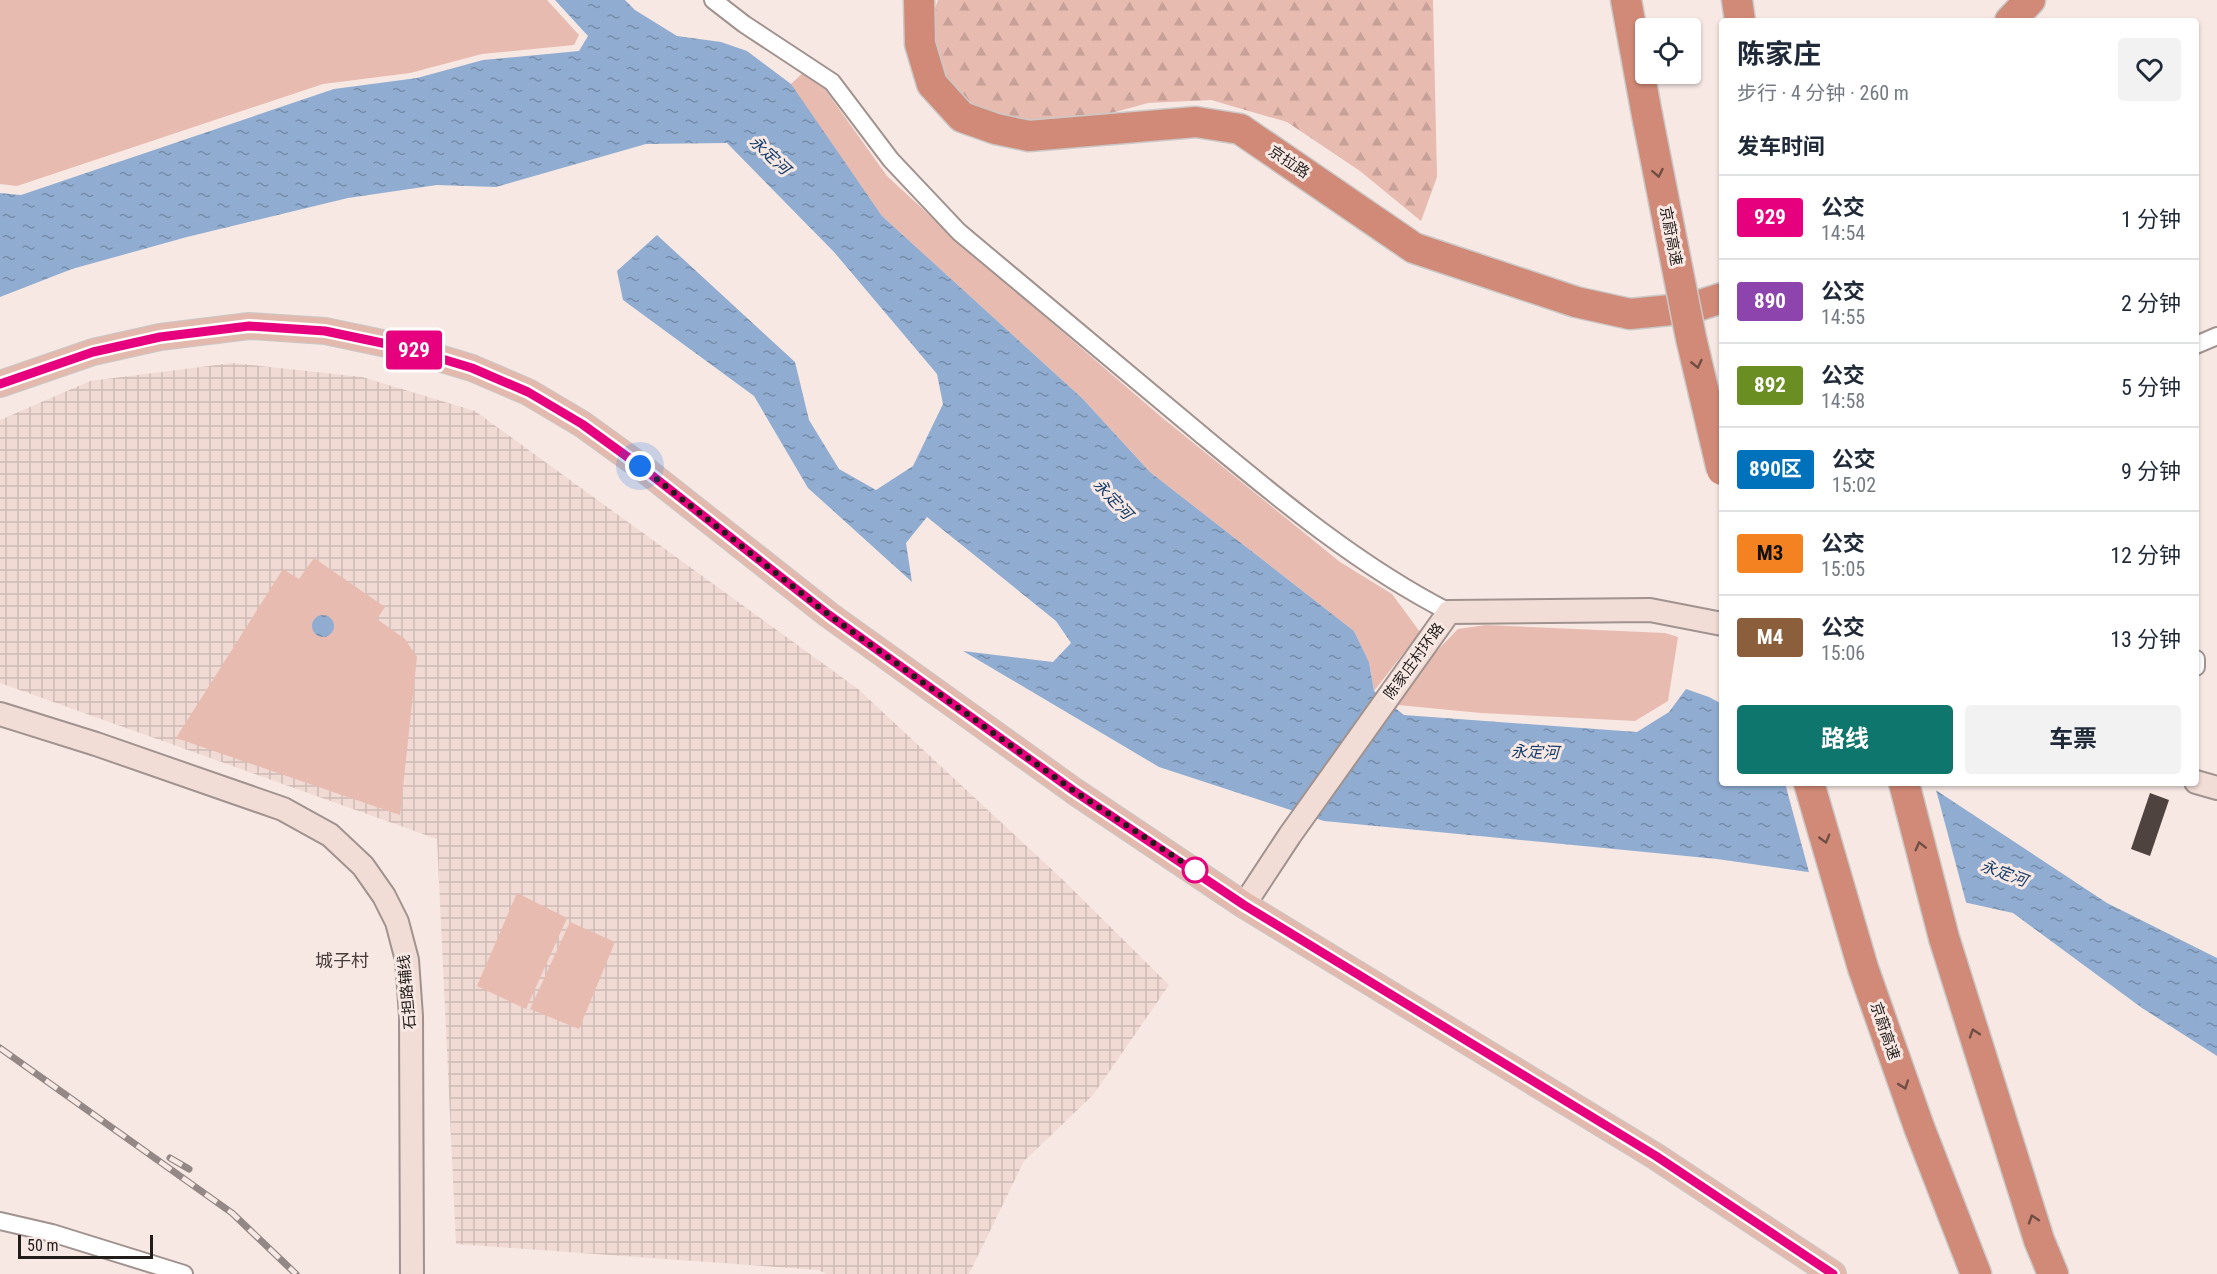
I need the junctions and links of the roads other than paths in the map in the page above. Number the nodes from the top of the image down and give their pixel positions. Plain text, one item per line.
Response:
1 (713, 0) edge
2 (919, 0) edge
3 (1626, 0) edge
4 (1737, 0) edge
5 (1740, 18) edge
6 (1719, 299) edge
7 (2217, 336) edge
8 (2199, 344) edge
9 (0, 384) edge
10 (1719, 457) edge
11 (1449, 612) junction
12 (1719, 623) edge
13 (0, 714) edge
14 (2199, 783) edge
15 (1810, 786) edge
16 (1905, 786) edge
17 (2217, 788) edge
18 (1244, 905) junction
19 (0, 1221) edge
20 (184, 1274) edge
21 (412, 1274) edge
22 (1833, 1274) edge
23 (1976, 1274) edge
24 (2053, 1274) edge

1 - 11 street
2 - 6 highway, 京拉路
3 -> 10 highway, 京蔚高速, bridge
4 - 5 highway
7 - 8 street
9 - 18 main road
11 - 12 main road, 陈家庄村环路
11 - 18 main road, 陈家庄村环路
13 - 21 main road, 石担路辅线
14 - 17 main road
15 -> 23 highway, 京蔚高速
24 -> 16 highway
18 - 22 main road
19 - 20 street

